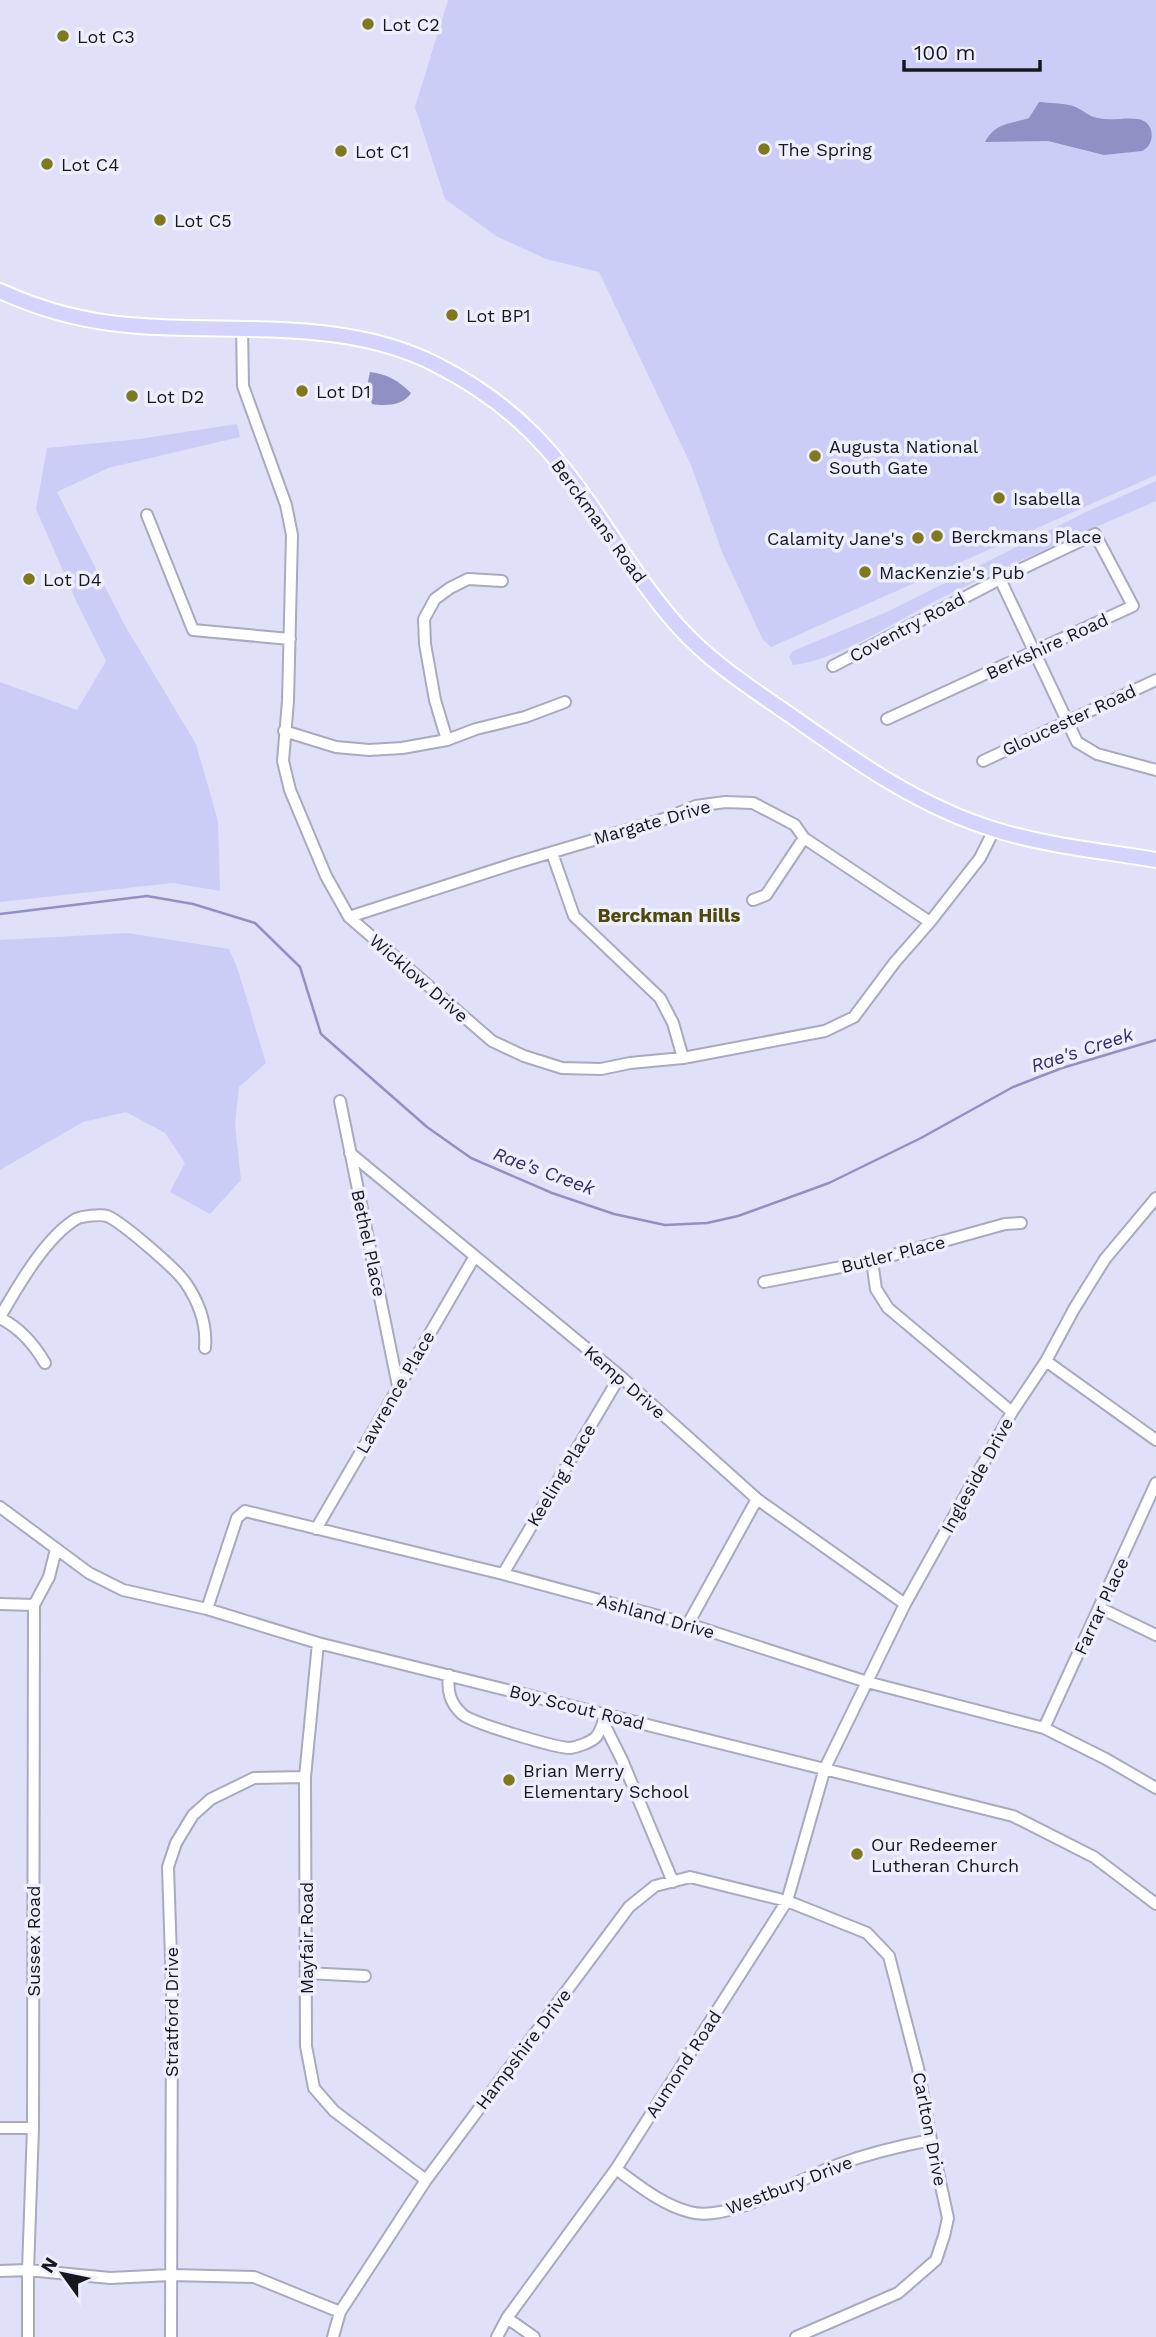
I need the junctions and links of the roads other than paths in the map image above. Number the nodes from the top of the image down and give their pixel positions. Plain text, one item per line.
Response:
1 (0, 291) edge
2 (242, 328) junction
3 (147, 515) dead end
4 (1095, 534) joint
5 (1000, 579) junction
6 (502, 581) dead end
7 (290, 639) junction
8 (1035, 652) junction
9 (833, 666) dead end
10 (1156, 680) edge
11 (565, 702) dead end
12 (887, 719) dead end
13 (1066, 722) junction
14 (284, 732) junction
15 (447, 740) junction
16 (983, 761) dead end
17 (1156, 770) edge
18 (994, 830) junction
19 (804, 838) junction
20 (552, 853) junction
21 (1156, 860) edge
22 (754, 900) dead end
23 (349, 917) junction
24 (930, 922) junction
25 (683, 1058) junction
26 (340, 1101) dead end
27 (350, 1153) junction
28 (1156, 1198) edge
29 (1021, 1223) dead end
30 (475, 1256) junction
31 (872, 1261) junction
32 (764, 1282) dead end
33 (0, 1317) edge
34 (205, 1348) dead end
35 (1046, 1361) junction
36 (45, 1363) dead end
37 (620, 1376) junction
38 (398, 1386) junction
39 (1012, 1412) junction
40 (1156, 1440) edge
41 (1156, 1483) edge
42 (757, 1499) junction
43 (0, 1507) edge
44 (317, 1529) junction
45 (56, 1549) junction
46 (503, 1573) junction
47 (0, 1604) edge
48 (905, 1604) junction
49 (34, 1605) junction
50 (1100, 1608) junction
51 (207, 1609) junction
52 (688, 1624) junction
53 (1156, 1635) edge
54 (318, 1643) junction
55 (449, 1675) junction
56 (867, 1682) junction
57 (605, 1718) junction
58 (1044, 1728) junction
59 (825, 1769) junction
60 (305, 1777) junction
61 (1156, 1788) edge
62 (673, 1882) junction
63 (787, 1901) junction
64 (1156, 1904) edge
65 (306, 1973) junction
66 (365, 1976) dead end
67 (0, 2128) edge
68 (33, 2128) junction
69 (931, 2140) junction
70 (615, 2169) junction
71 (426, 2180) junction
72 (28, 2270) junction
73 (0, 2271) edge
74 (171, 2275) junction
75 (340, 2312) junction
76 (507, 2318) junction
77 (28, 2337) edge
78 (171, 2337) edge
79 (333, 2337) edge
80 (497, 2337) edge
81 (534, 2337) edge
82 (796, 2337) edge

1 - 2 main road, Berckmans Road
2 - 7 street, Wicklow Drive
2 - 18 main road, Berckmans Road
3 - 7 street
4 - 5 street, Coventry Road
4 - 8 street, Berkshire Road
5 - 8 street
5 - 9 street, Coventry Road
6 - 15 street
7 - 14 street, Wicklow Drive
8 - 12 street, Berkshire Road
8 - 13 street
10 - 13 street, Gloucester Road
11 - 15 street
13 - 16 street, Gloucester Road
13 - 17 street
14 - 15 street
14 - 23 street, Wicklow Drive
18 - 21 main road, Berckmans Road
18 - 24 street, Wicklow Drive
19 - 20 street, Margate Drive
19 - 22 street
19 - 24 street, Margate Drive
20 - 23 street, Margate Drive
20 - 25 street
23 - 25 street, Wicklow Drive
24 - 25 street, Wicklow Drive
26 - 27 street, Bethel Place
27 - 30 street, Kemp Drive
27 - 38 street, Bethel Place
28 - 35 street, Ingleside Drive
29 - 31 street, Butler Place
30 - 37 street, Kemp Drive
30 - 38 street, Lawrence Place
31 - 32 street, Butler Place
31 - 39 street
33 - 34 street
33 - 36 street
35 - 39 street, Ingleside Drive
35 - 40 street
37 - 42 street, Kemp Drive
37 - 46 street, Keeling Place
38 - 44 street, Lawrence Place
39 - 48 street, Ingleside Drive
41 - 50 street, Farrar Place
42 - 48 street, Kemp Drive
42 - 52 street
43 - 45 street, Boy Scout Road
44 - 46 street, Ashland Drive
44 - 51 street, Ashland Drive
45 - 49 street, Sussex Road
45 - 51 street, Boy Scout Road
46 - 52 street, Ashland Drive
47 - 49 street
48 - 56 street, Ingleside Drive
49 - 68 street, Sussex Road
50 - 53 street
50 - 58 street, Farrar Place
51 - 54 street, Boy Scout Road
52 - 56 street, Ashland Drive
54 - 55 street, Boy Scout Road
54 - 60 street, Mayfair Road
55 - 57 street, Boy Scout Road
55 - 57 street
56 - 58 street, Ashland Drive
56 - 59 street, Ingleside Drive
57 - 59 street, Boy Scout Road
57 - 62 street
58 - 61 street, Ashland Drive
59 - 63 street, Aumond Road
59 - 64 street, Boy Scout Road
60 - 65 street, Mayfair Road
60 - 74 street, Stratford Drive
62 - 63 street, Hampshire Drive
62 - 71 street, Hampshire Drive
63 - 69 street, Carlton Drive
63 - 70 street, Aumond Road
65 - 66 street
65 - 71 street, Mayfair Road
67 - 68 street
68 - 72 street, Sussex Road
69 - 70 street, Westbury Drive
69 - 82 street, Carlton Drive
70 - 76 street, Aumond Road
71 - 75 street, Hampshire Drive
72 - 73 street
72 - 74 street
72 - 77 street, Sussex Road
74 - 75 street
74 - 78 street, Stratford Drive
75 - 79 street, Hampshire Drive
76 - 80 street, Aumond Road
76 - 81 street

